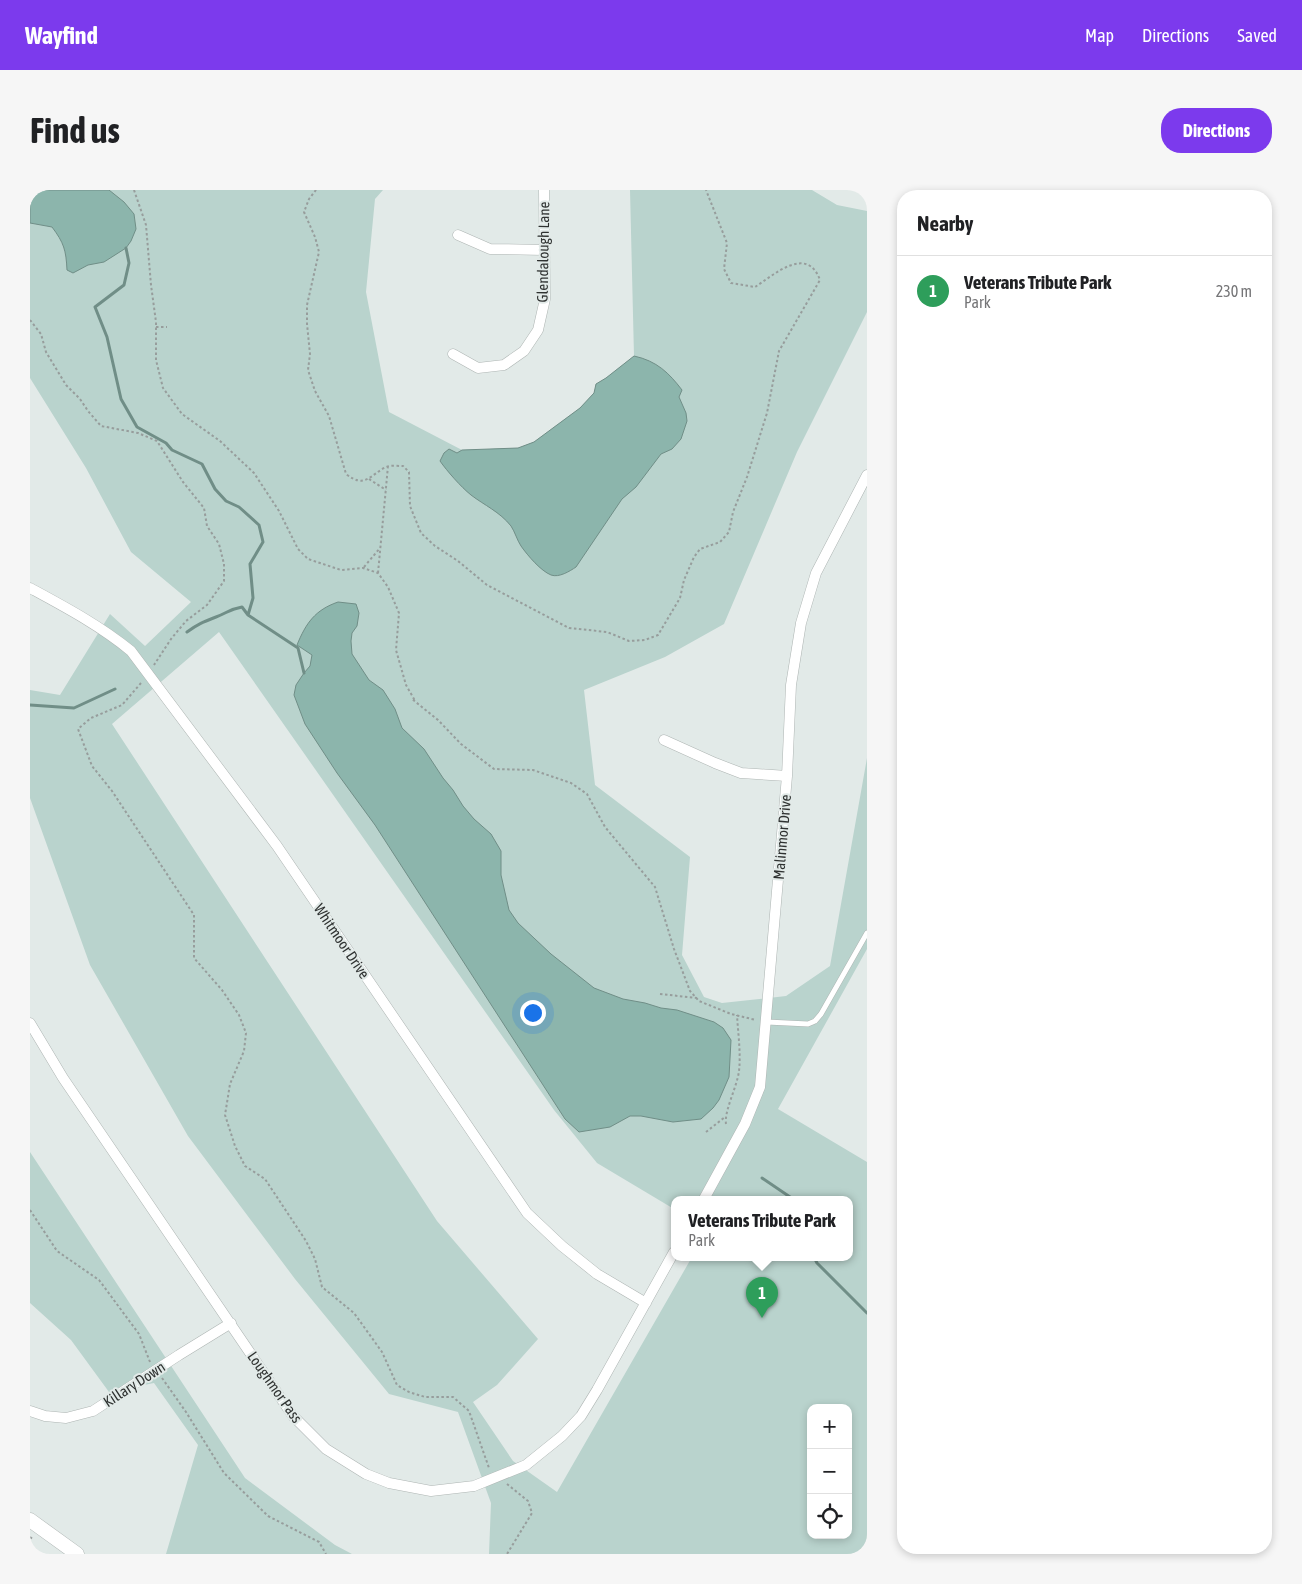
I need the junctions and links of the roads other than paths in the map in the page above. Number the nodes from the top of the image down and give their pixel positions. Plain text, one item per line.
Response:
1 (544, 190) edge
2 (458, 235) dead end
3 (544, 250) junction
4 (454, 354) dead end
5 (867, 475) edge
6 (30, 588) edge
7 (664, 740) dead end
8 (787, 776) junction
9 (867, 933) edge
10 (766, 1022) junction
11 (30, 1023) edge
12 (706, 1196) edge
13 (671, 1257) edge
14 (646, 1303) junction
15 (231, 1323) junction
16 (30, 1411) edge
17 (30, 1520) edge
18 (78, 1554) edge

1 - 3 street, Glendalough Lane
2 - 3 street
3 - 4 street, Glendalough Lane
5 - 8 street, Malinmor Drive
6 - 14 street, Whitmoor Drive
7 - 8 street
8 - 10 street, Malinmor Drive
9 - 10 lane
10 - 12 street, Malinmor Drive
11 - 15 street, Loughmor Pass
13 - 14 street
14 - 15 street, Loughmor Pass
15 - 16 street, Killary Down
17 - 18 main road

